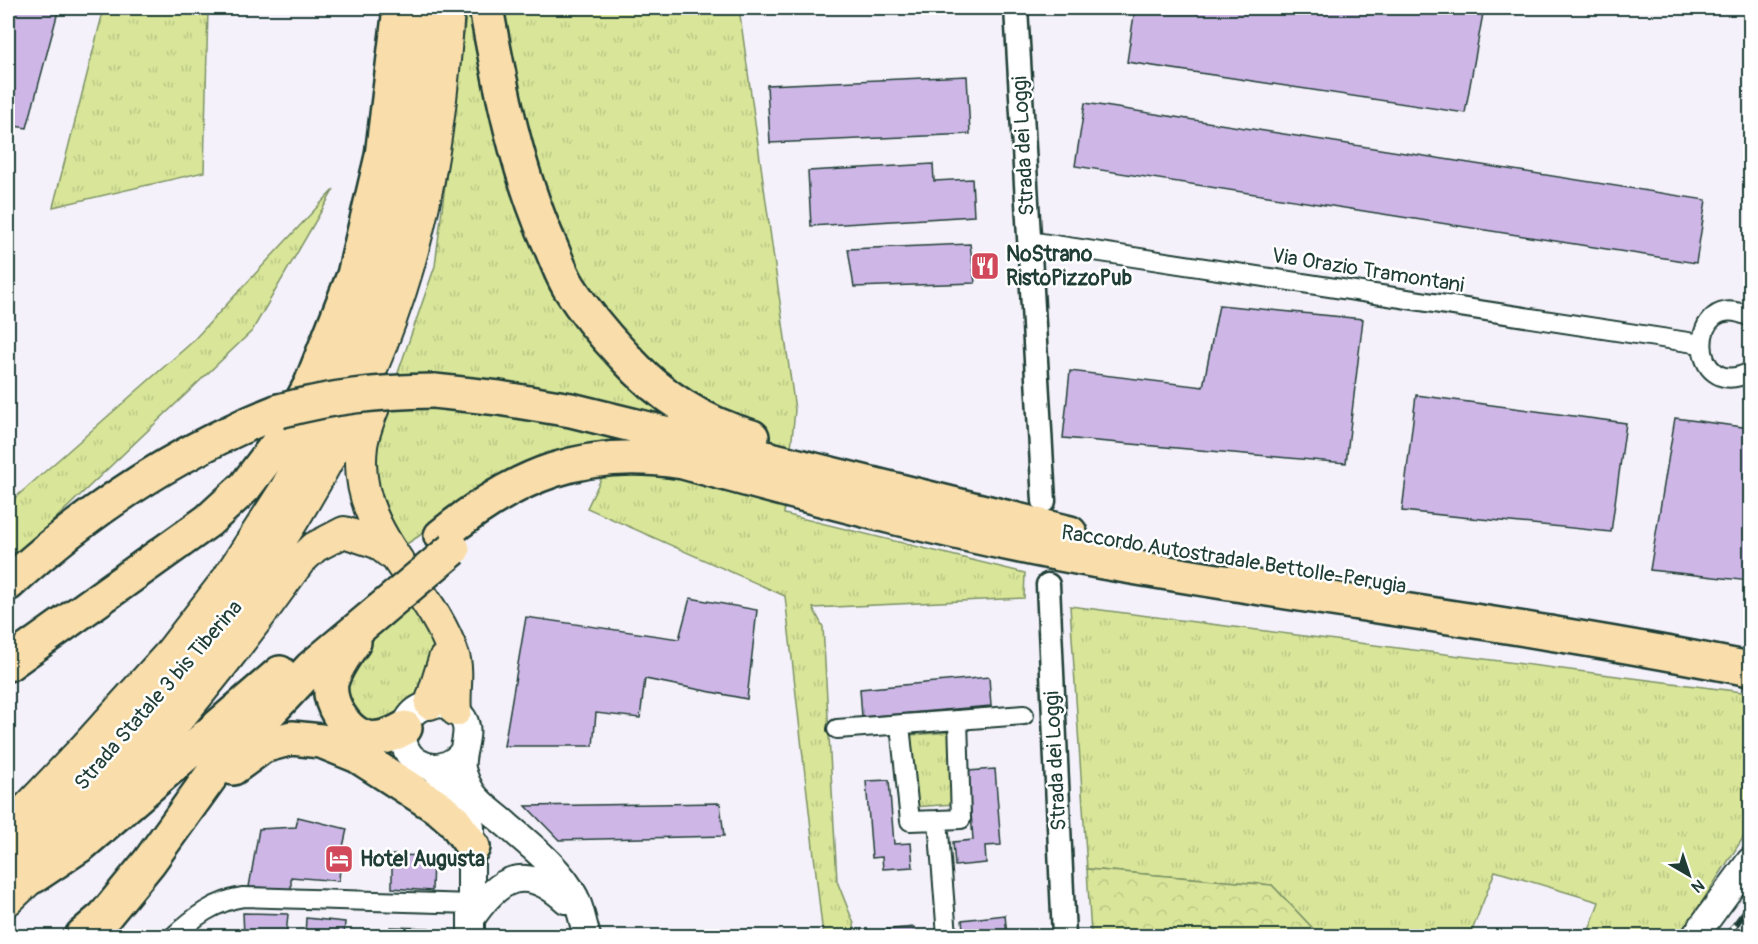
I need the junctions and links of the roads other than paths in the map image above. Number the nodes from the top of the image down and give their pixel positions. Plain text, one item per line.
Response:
1 (400, 8) edge
2 (426, 8) edge
3 (448, 8) edge
4 (486, 8) edge
5 (1016, 8) edge
6 (433, 165) junction
7 (1029, 241) junction
8 (1750, 317) edge
9 (1701, 344) junction
10 (1750, 372) edge
11 (725, 451) junction
12 (1044, 501) dead end
13 (391, 554) junction
14 (1274, 578) junction
15 (8, 584) edge
16 (1048, 585) dead end
17 (373, 603) junction
18 (1750, 646) edge
19 (8, 664) edge
20 (1750, 669) edge
21 (443, 707) junction
22 (1024, 715) dead end
23 (958, 720) junction
24 (900, 725) junction
25 (405, 728) junction
26 (837, 729) dead end
27 (463, 752) junction
28 (433, 768) junction
29 (184, 816) junction
30 (938, 820) junction
31 (8, 828) edge
32 (473, 848) junction
33 (1750, 861) edge
34 (21, 868) edge
35 (8, 900) edge
36 (471, 920) edge
37 (584, 926) edge
38 (82, 936) edge
39 (174, 936) edge
40 (947, 936) edge
41 (1064, 936) edge
42 (1695, 936) edge

1 - 19 highway
2 - 31 highway, Strada Statale 3 bis Tiberina
3 - 6 highway, Strada Statale 3 bis Tiberina
4 - 11 highway
5 - 7 street, Strada dei Loggi
6 - 13 highway
6 - 34 highway, Strada Statale 3 bis Tiberina
7 - 9 street, Via Orazio Tramontani
7 - 12 street, Strada dei Loggi
8 - 9 street
9 - 10 street
11 - 14 highway, Raccordo Autostradale Bettolle-Perugia
11 - 14 highway
11 - 15 highway, bridge
11 - 17 highway, bridge
13 - 21 highway
13 - 34 highway
14 - 18 highway, Raccordo Autostradale Bettolle-Perugia
14 - 20 highway
16 - 41 street, Strada dei Loggi
17 - 25 highway
17 - 29 highway
17 - 34 highway
21 - 25 main road
21 - 27 main road
22 - 23 street
23 - 24 street
23 - 30 street
24 - 26 street
24 - 30 street
25 - 28 main road
27 - 28 main road
27 - 37 main road
28 - 32 main road
29 - 32 highway
29 - 38 highway
30 - 40 street
32 - 36 main road
33 - 42 main road
34 - 35 highway
36 - 37 main road
36 - 39 street

